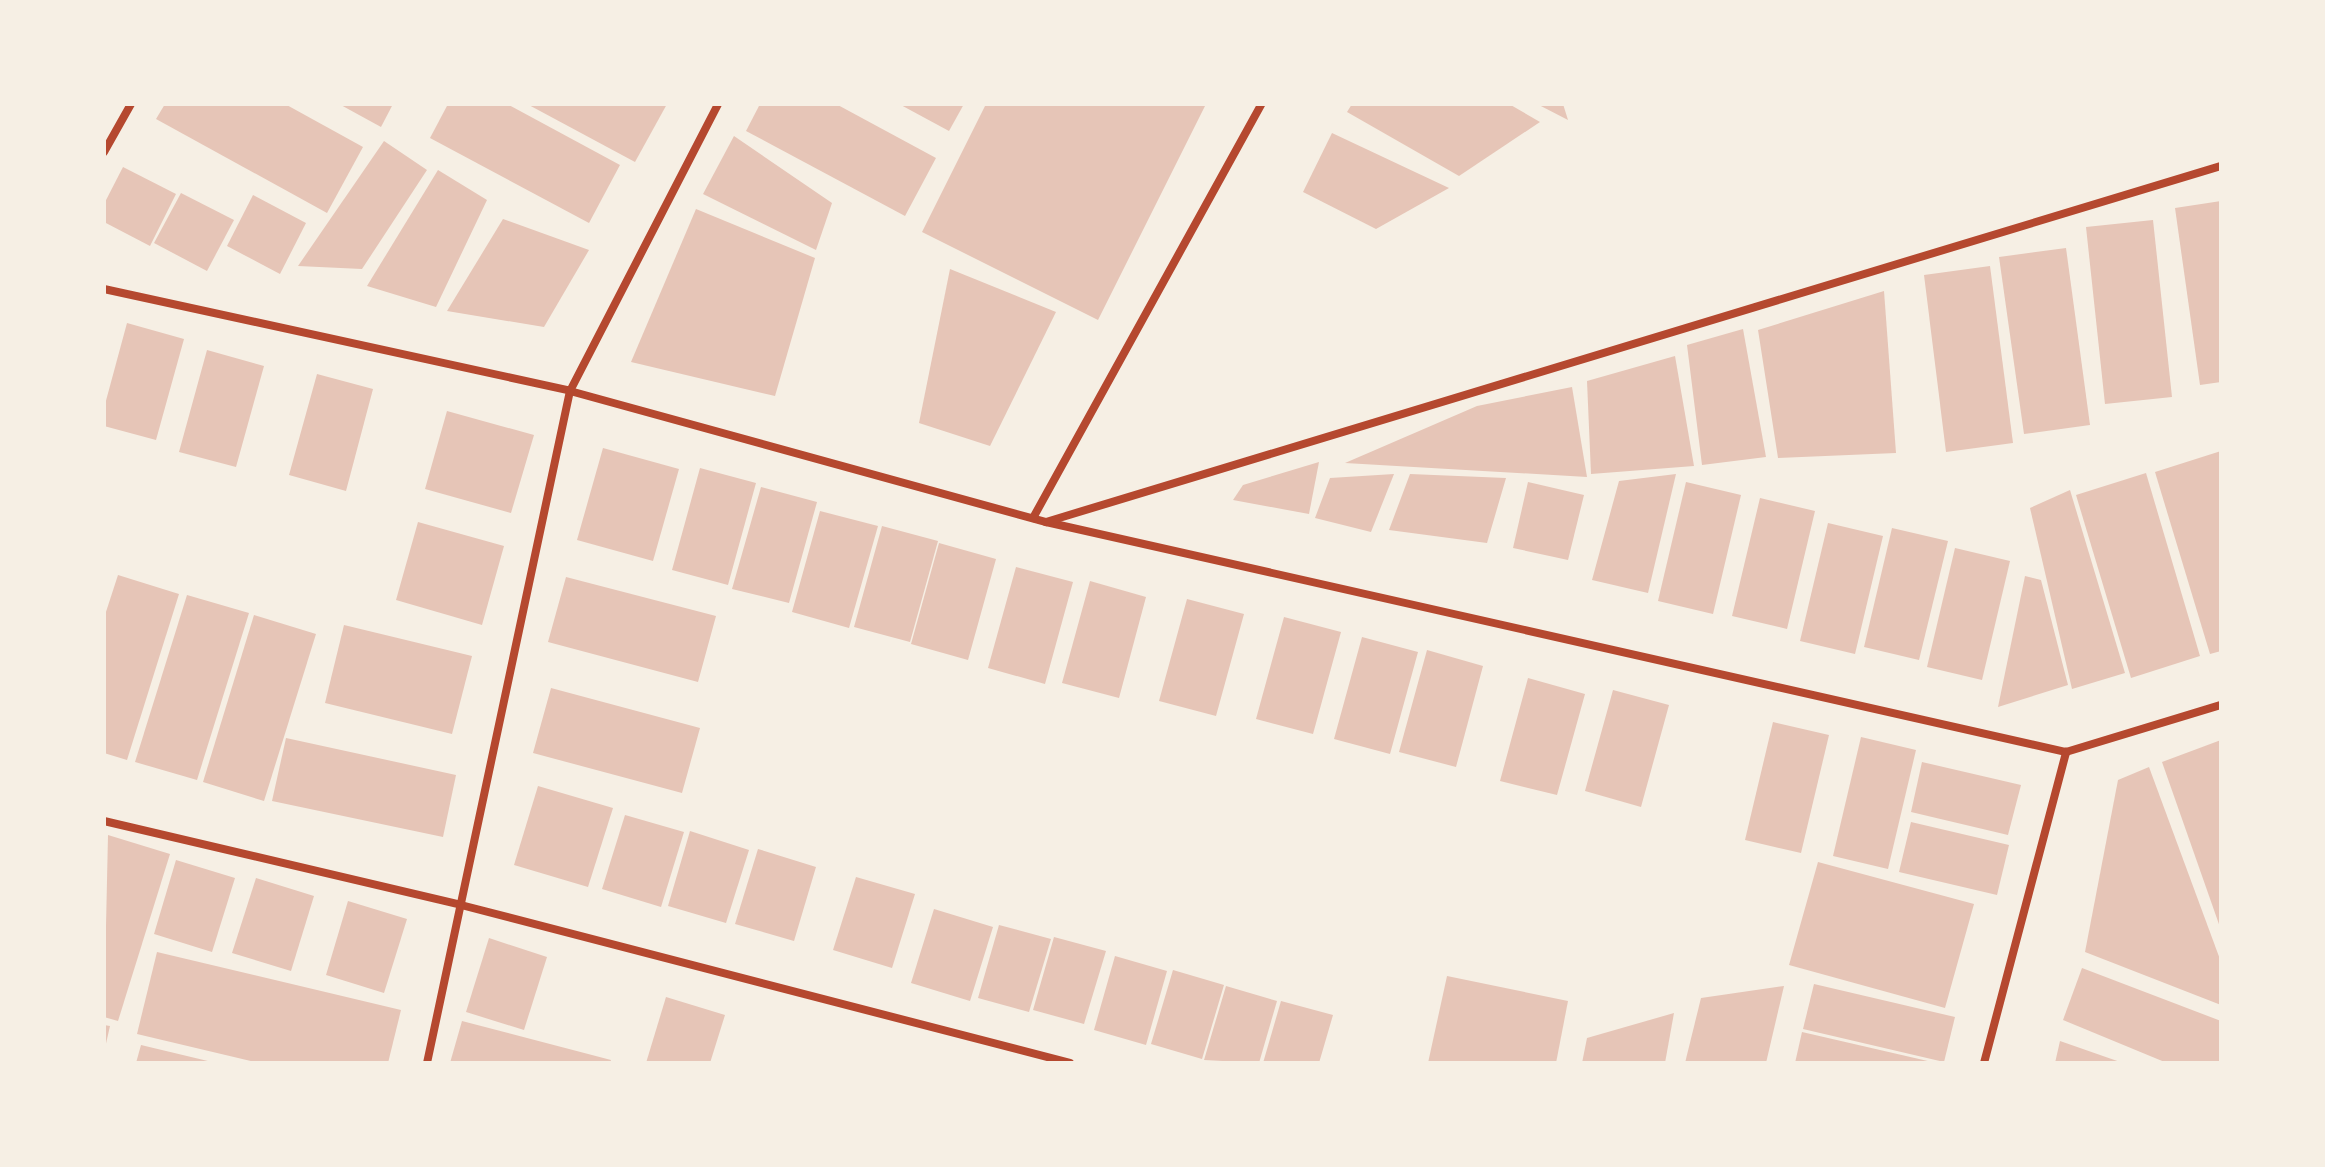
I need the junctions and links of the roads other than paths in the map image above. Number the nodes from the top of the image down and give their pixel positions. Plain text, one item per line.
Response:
1 (131, 104) edge
2 (718, 104) edge
3 (1262, 104) edge
4 (104, 152) edge
5 (2221, 166) edge
6 (104, 289) edge
7 (570, 391) junction
8 (1033, 518) junction
9 (1046, 522) junction
10 (2221, 705) edge
11 (2066, 752) junction
12 (104, 821) edge
13 (461, 905) junction
14 (427, 1063) edge
15 (1070, 1063) edge
16 (1984, 1063) edge

1 - 4 street
2 - 7 street
3 - 8 street
5 - 9 street
6 - 7 street
7 - 8 street
7 - 13 street
8 - 9 street
9 - 11 street
10 - 11 street
11 - 16 street
12 - 13 street
13 - 14 street
13 - 15 street

